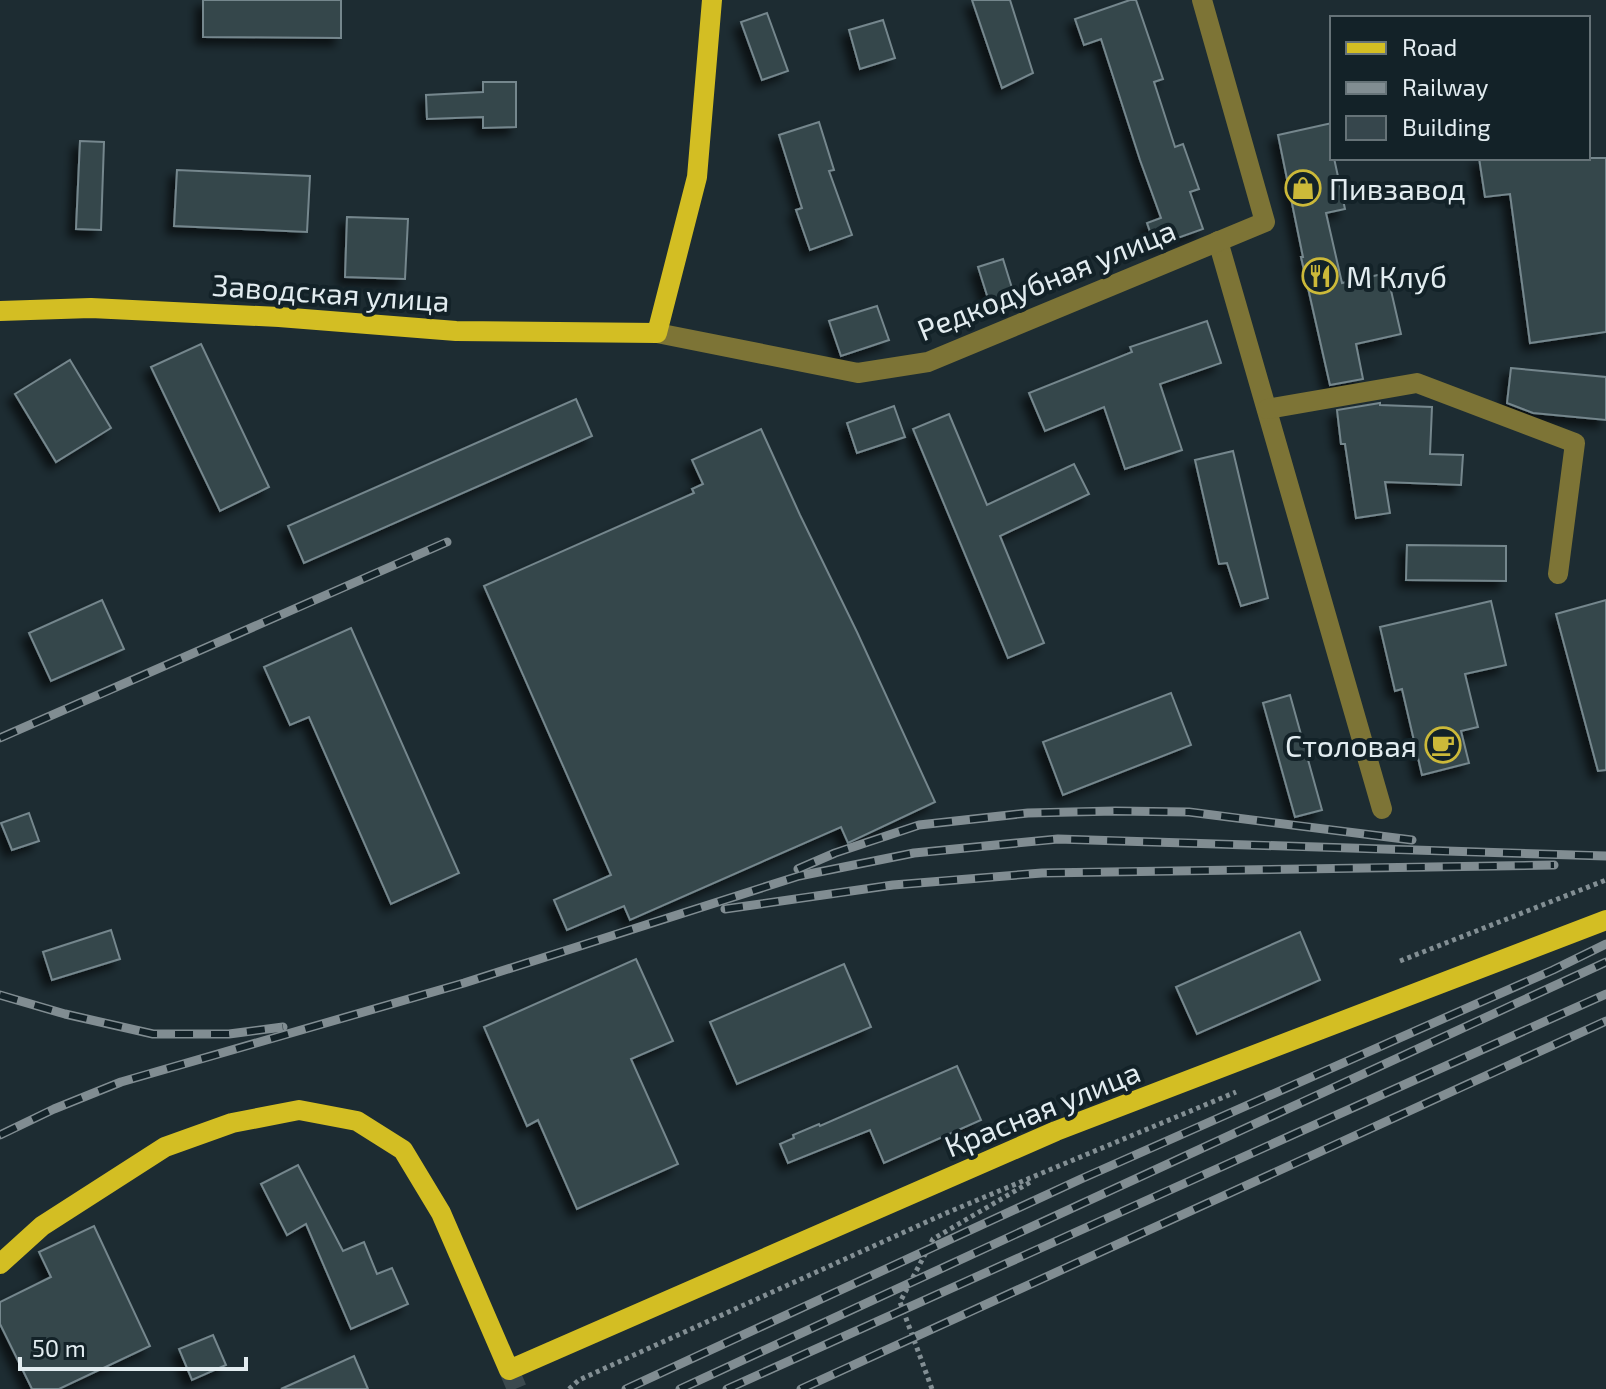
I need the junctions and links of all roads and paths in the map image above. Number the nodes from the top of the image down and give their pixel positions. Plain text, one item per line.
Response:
1 (712, 0) edge
2 (1202, 0) edge
3 (1218, 241) junction
4 (0, 311) edge
5 (657, 333) junction
6 (1267, 409) junction
7 (1558, 574) dead end
8 (1382, 809) dead end
9 (1606, 880) edge
10 (1606, 920) edge
11 (1400, 961) dead end
12 (1241, 1090) dead end
13 (1052, 1169) junction
14 (0, 1264) edge
15 (569, 1389) edge
16 (932, 1389) edge

1 - 5 main road
2 - 3 street, Редкодубная улица
3 - 5 street, Редкодубная улица
3 - 6 street
4 - 5 main road, Заводская улица
6 - 7 street
6 - 8 street
9 - 11 path
10 - 14 main road, Красная улица
12 - 13 path
13 - 15 path
13 - 16 path

